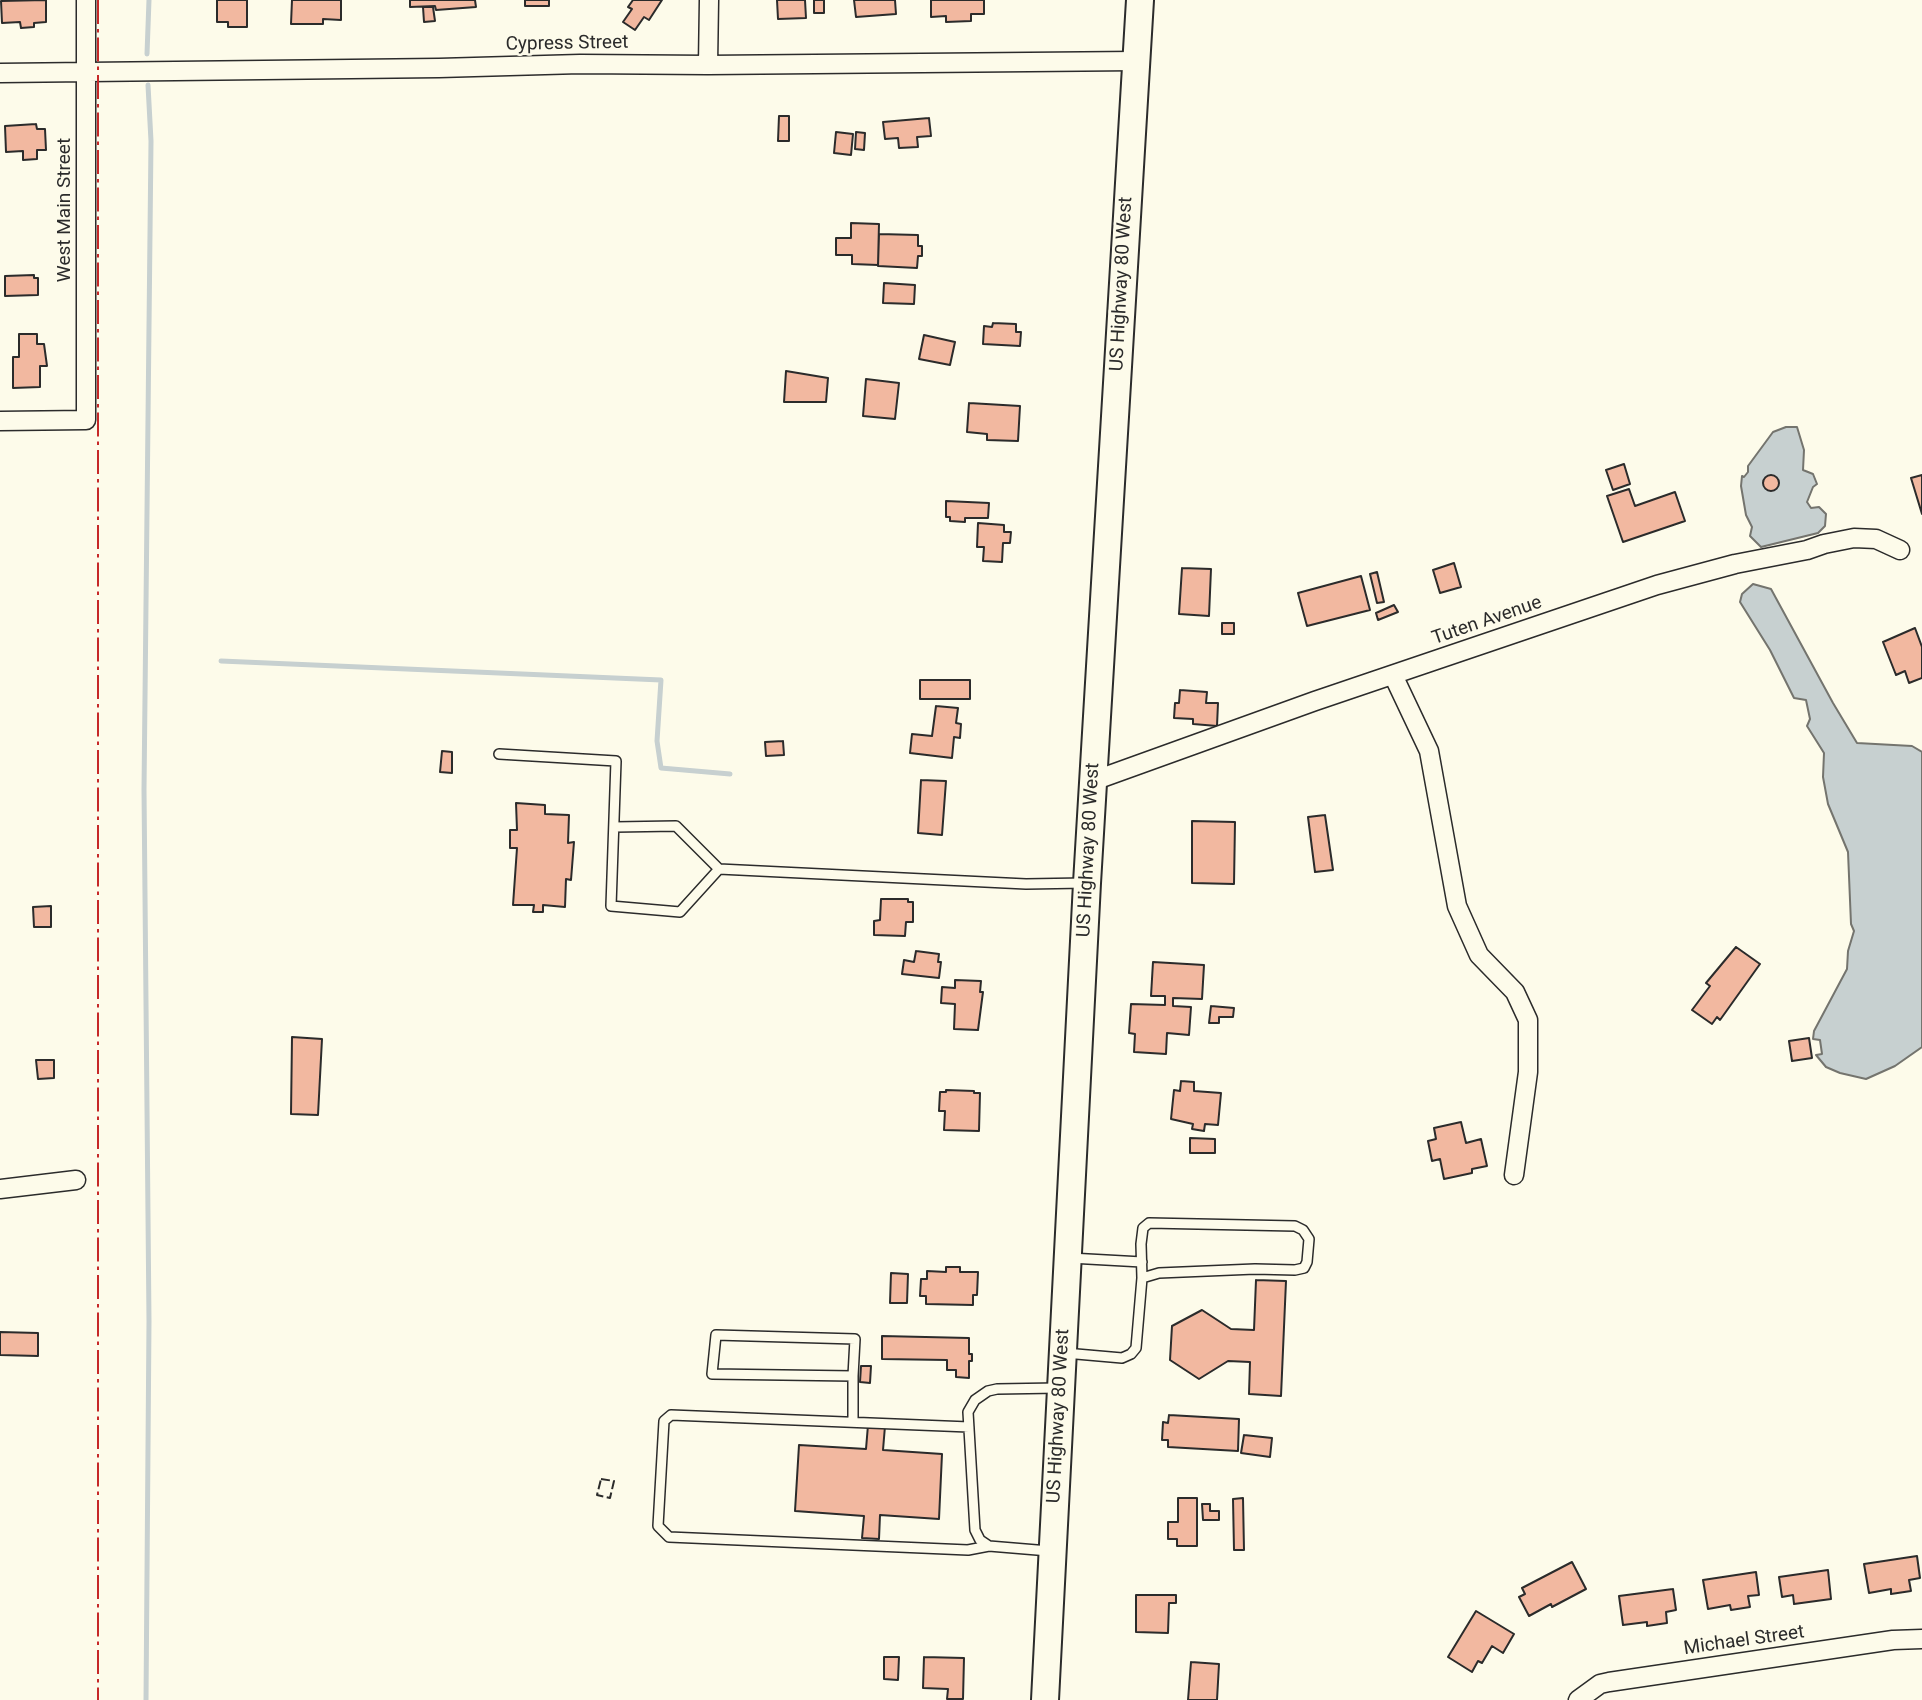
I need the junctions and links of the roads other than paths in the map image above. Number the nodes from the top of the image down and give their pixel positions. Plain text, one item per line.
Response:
1 (86, 0) edge
2 (709, 0) edge
3 (1140, 0) edge
4 (1136, 61) junction
5 (708, 65) junction
6 (86, 70) junction
7 (0, 73) edge
8 (0, 421) edge
9 (1900, 550) dead end
10 (1393, 675) junction
11 (499, 754) dead end
12 (1093, 780) junction
13 (615, 827) junction
14 (719, 869) junction
15 (1087, 883) junction
16 (1514, 1175) dead end
17 (76, 1180) dead end
18 (0, 1189) edge
19 (1069, 1257) junction
20 (1142, 1262) junction
21 (1142, 1278) junction
22 (1063, 1352) junction
23 (853, 1376) junction
24 (1060, 1388) junction
25 (853, 1422) junction
26 (969, 1427) junction
27 (989, 1546) junction
28 (1052, 1551) junction
29 (1922, 1639) edge
30 (1045, 1700) edge
31 (1578, 1700) edge

1 - 6 street, West Main Street
2 - 5 street
3 - 4 main road, US Highway 80 West
4 - 5 street, Cypress Street
4 - 12 main road, US Highway 80 West
5 - 6 street, Cypress Street
6 - 7 street, Cypress Street
6 - 8 street, West Main Street
9 - 10 street, Tuten Avenue
10 - 12 street, Tuten Avenue
10 - 16 street
11 - 13 lane
12 - 15 main road, US Highway 80 West
13 - 14 lane
13 - 14 lane
14 - 15 lane
15 - 19 main road, US Highway 80 West
17 - 18 street
19 - 20 lane
19 - 22 main road, US Highway 80 West
20 - 21 lane
20 - 21 lane
21 - 22 lane
22 - 24 main road, US Highway 80 West
23 - 23 lane
23 - 25 lane
24 - 26 lane
24 - 28 main road, US Highway 80 West
25 - 26 lane
25 - 27 lane
26 - 27 lane
27 - 28 lane
28 - 30 main road, US Highway 80 West
29 - 31 street, Michael Street

